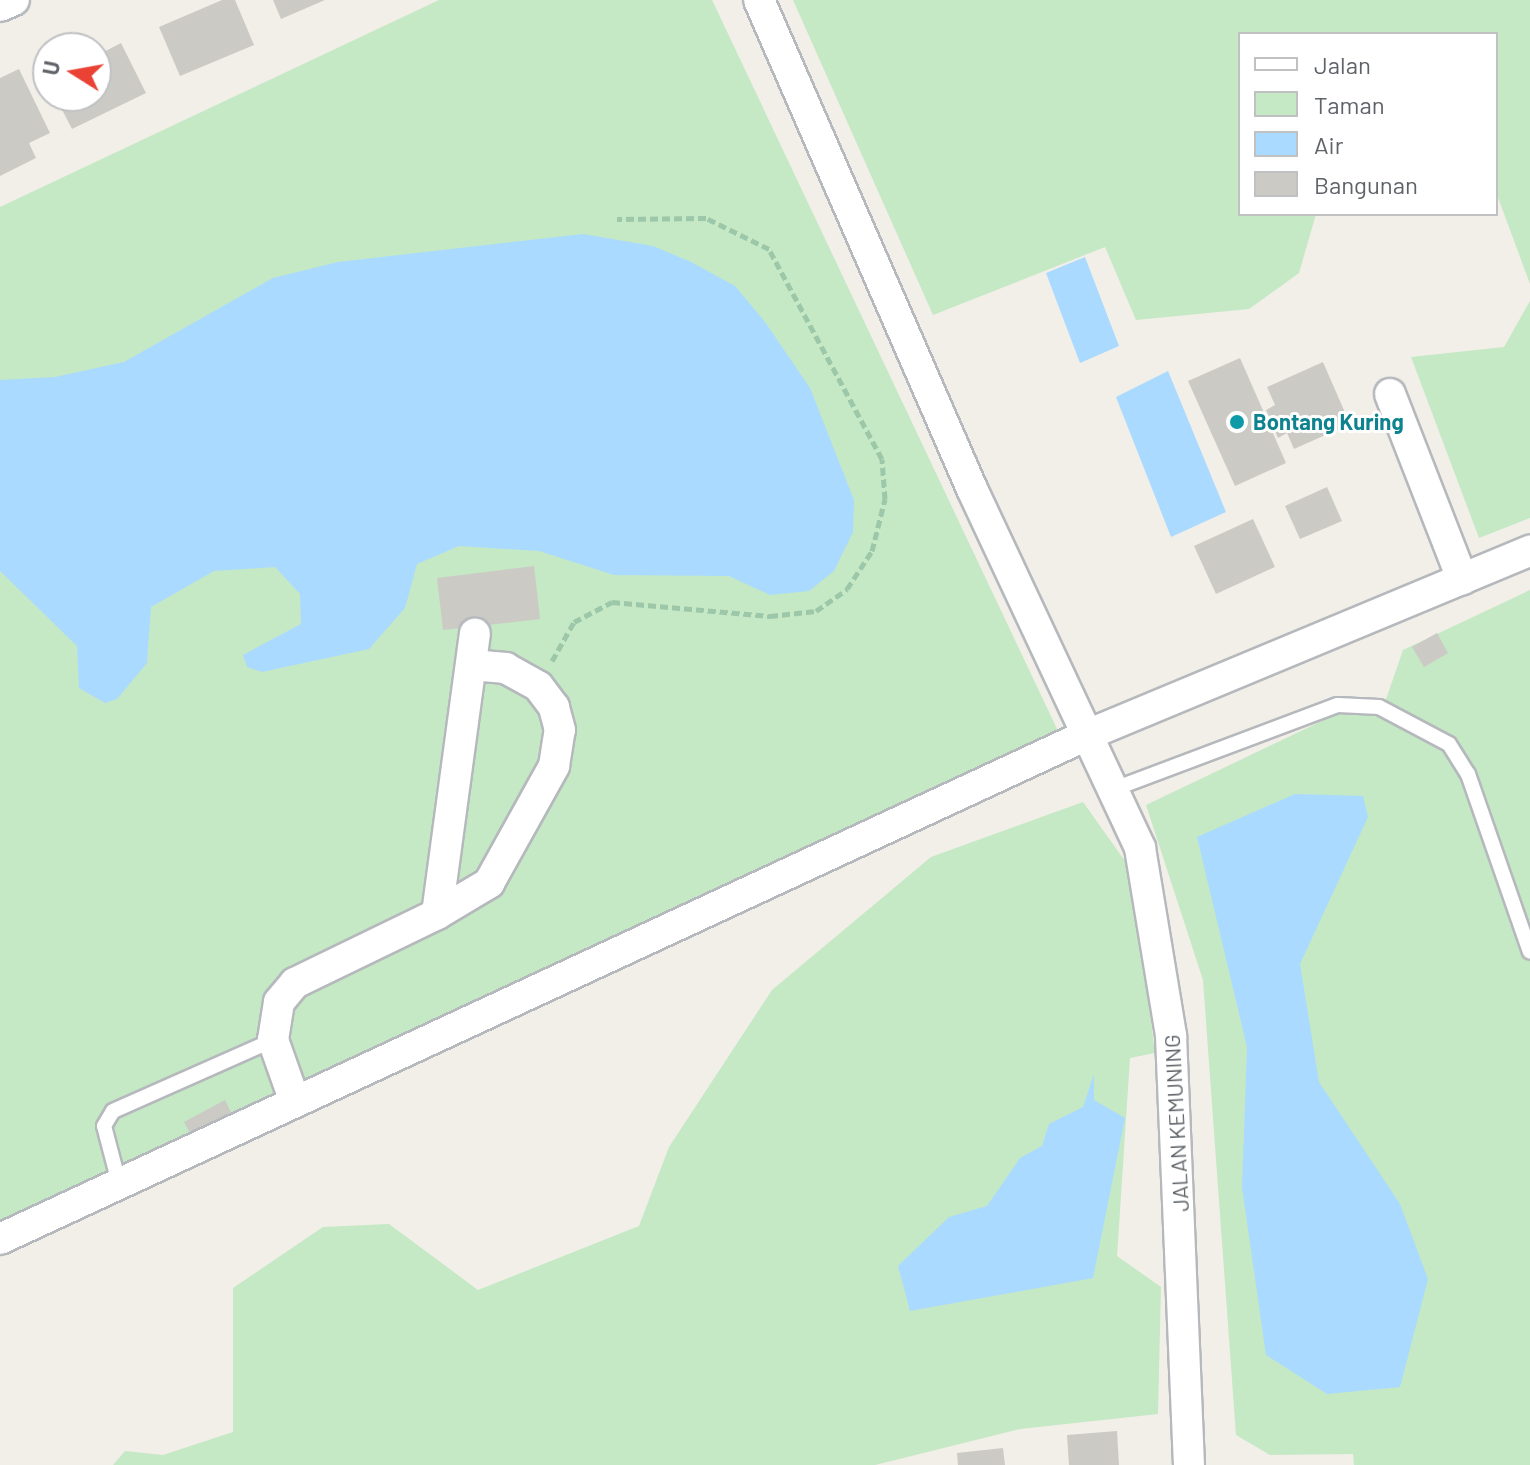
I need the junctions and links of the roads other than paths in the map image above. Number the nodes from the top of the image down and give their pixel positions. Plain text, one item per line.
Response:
1 (14, 0) edge
2 (759, 0) edge
3 (0, 6) edge
4 (1390, 394) dead end
5 (1530, 551) edge
6 (1462, 579) junction
7 (475, 634) dead end
8 (471, 665) junction
9 (1087, 735) junction
10 (1114, 789) junction
11 (437, 914) junction
12 (1530, 952) edge
13 (273, 1040) junction
14 (295, 1102) junction
15 (119, 1183) junction
16 (0, 1239) edge
17 (1189, 1465) edge

1 - 3 street
2 - 9 street, JALAN KEMUNING
4 - 6 street
5 - 6 street
6 - 9 street
7 - 8 street
8 - 11 street
8 - 11 street
9 - 10 street, JALAN KEMUNING
9 - 14 street
10 - 12 lane
10 - 17 street, JALAN KEMUNING
11 - 13 street
13 - 14 street
13 - 15 lane
14 - 15 street
15 - 16 street

